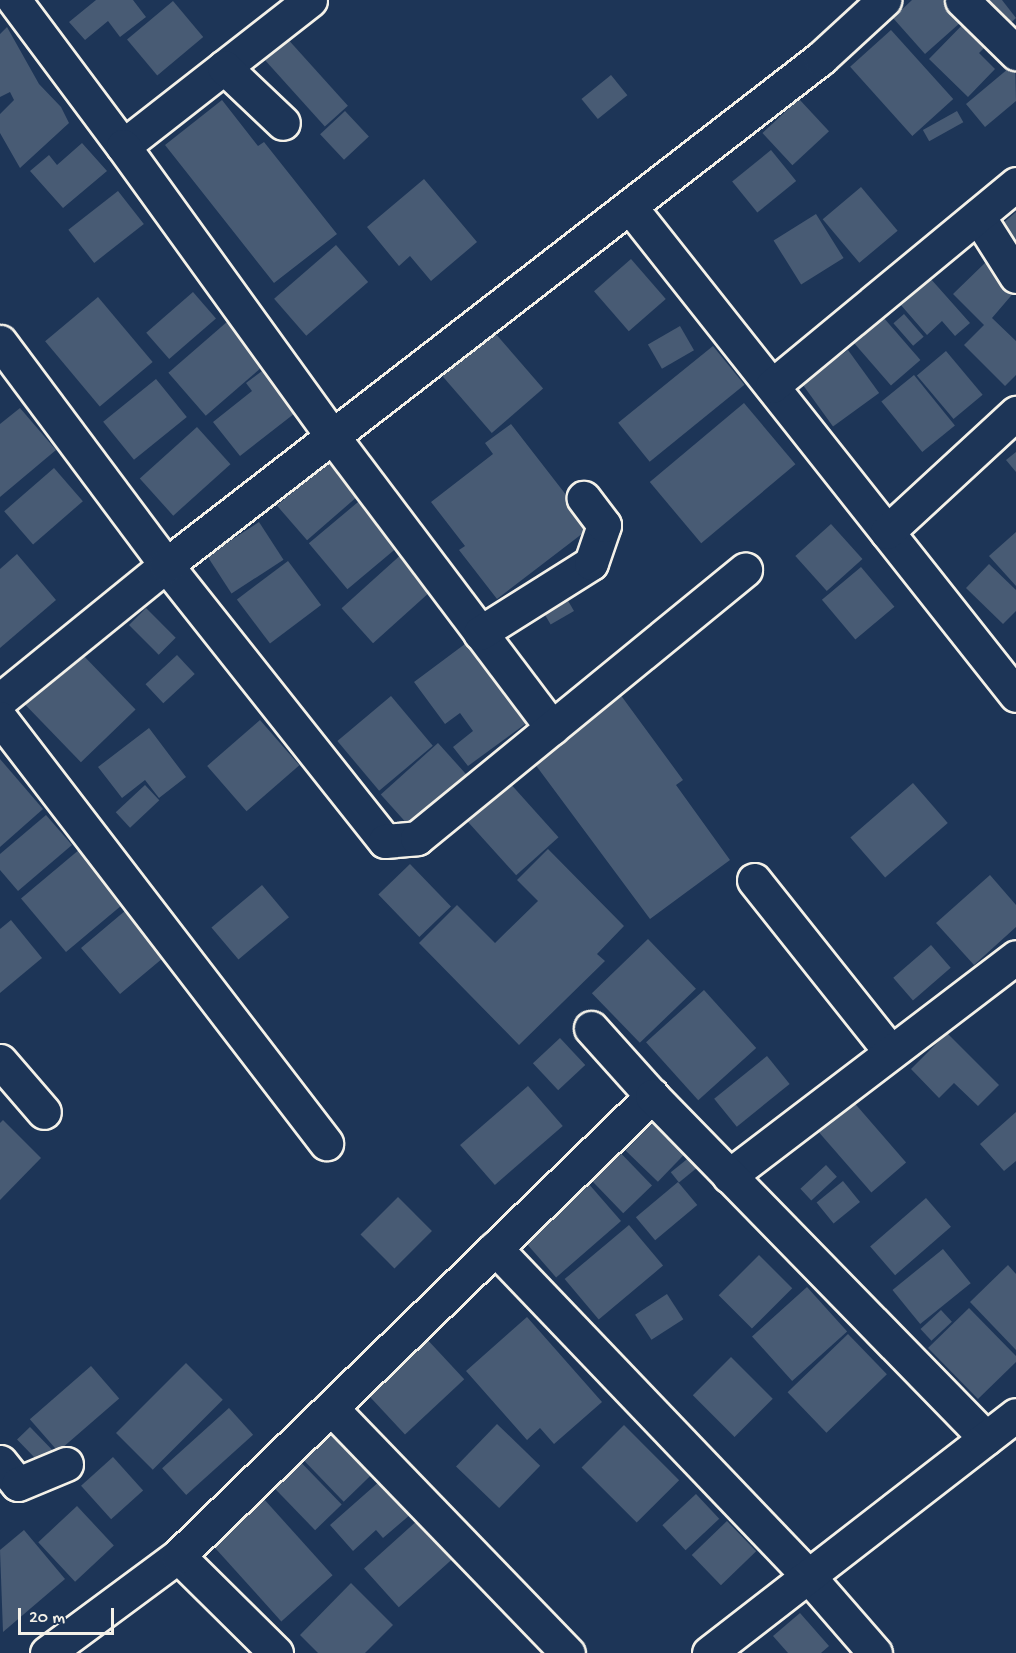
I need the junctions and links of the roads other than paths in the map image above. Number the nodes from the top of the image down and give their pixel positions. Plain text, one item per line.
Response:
1 (14, 0) edge
2 (310, 0) edge
3 (884, 0) edge
4 (962, 0) edge
5 (1016, 52) edge
6 (225, 67) junction
7 (283, 123) dead end
8 (123, 146) junction
9 (1016, 184) edge
10 (630, 207) junction
11 (978, 216) junction
12 (1016, 276) edge
13 (0, 342) edge
14 (772, 386) junction
15 (1016, 413) edge
16 (333, 437) junction
17 (584, 498) dead end
18 (888, 532) junction
19 (166, 565) junction
20 (745, 570) dead end
21 (480, 633) junction
22 (1016, 695) edge
23 (0, 700) edge
24 (0, 718) edge
25 (552, 728) junction
26 (754, 880) dead end
27 (1016, 957) edge
28 (591, 1028) dead end
29 (891, 1052) junction
30 (0, 1061) edge
31 (652, 1096) junction
32 (44, 1112) dead end
33 (326, 1143) dead end
34 (729, 1176) junction
35 (495, 1248) junction
36 (331, 1408) junction
37 (1016, 1415) edge
38 (986, 1438) junction
39 (0, 1462) edge
40 (66, 1464) dead end
41 (178, 1556) junction
42 (808, 1576) junction
43 (47, 1653) edge
44 (276, 1653) edge
45 (568, 1653) edge
46 (710, 1653) edge
47 (875, 1653) edge

1 - 8 street
2 - 6 street
3 - 10 street
4 - 5 street
6 - 7 street
6 - 8 street
8 - 16 street
9 - 11 street
10 - 14 street
10 - 16 street
11 - 12 street
11 - 14 street
13 - 19 street
14 - 18 street
15 - 18 street
16 - 19 street
16 - 21 street
17 - 21 street
18 - 22 street
19 - 23 street
19 - 25 street
20 - 25 street
21 - 25 street
24 - 33 street
26 - 29 street
27 - 29 street
28 - 31 street
29 - 34 street
30 - 32 street
31 - 34 street
31 - 35 street
34 - 38 street
35 - 36 street
35 - 42 street
36 - 41 street
36 - 45 street
37 - 38 street
38 - 42 street
39 - 40 street
41 - 43 street
41 - 44 street
42 - 46 street
42 - 47 street

